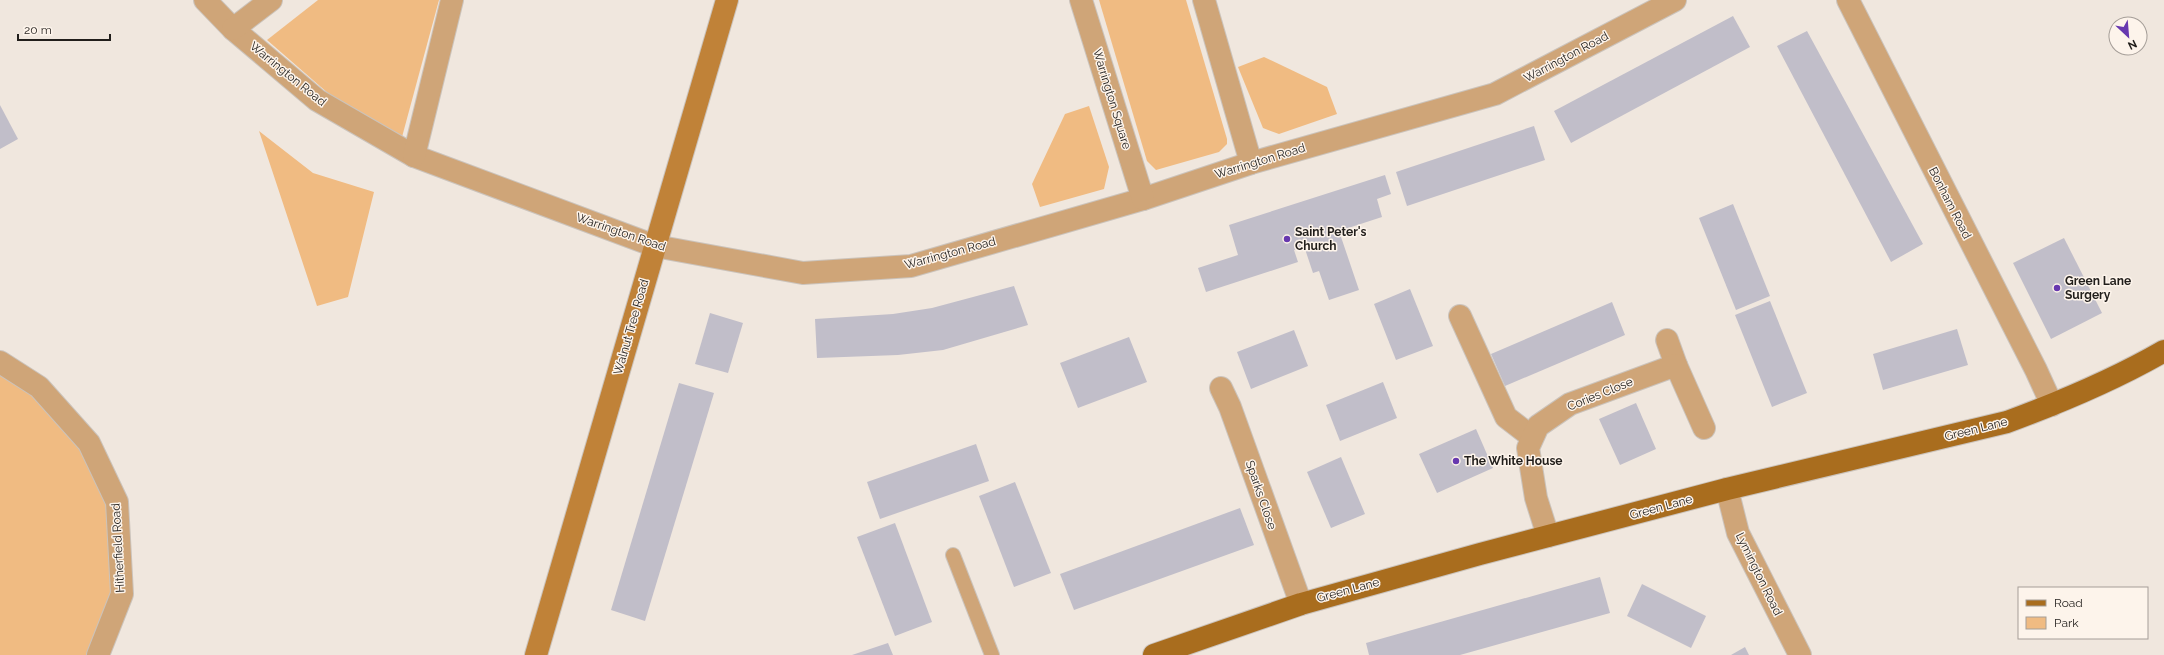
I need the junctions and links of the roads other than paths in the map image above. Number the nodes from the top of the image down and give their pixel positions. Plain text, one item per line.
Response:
1 (206, 0) edge
2 (271, 0) edge
3 (452, 0) edge
4 (727, 0) edge
5 (1081, 0) edge
6 (1204, 0) edge
7 (1675, 0) edge
8 (1848, 0) edge
9 (233, 28) junction
10 (414, 156) junction
11 (1251, 163) junction
12 (1143, 199) junction
13 (654, 246) junction
14 (1460, 316) dead end
15 (1667, 340) dead end
16 (2164, 351) edge
17 (0, 362) edge
18 (1676, 365) junction
19 (1220, 388) dead end
20 (2052, 405) junction
21 (1704, 428) dead end
22 (1532, 437) junction
23 (1727, 489) junction
24 (1548, 536) junction
25 (953, 555) dead end
26 (1301, 604) junction
27 (98, 655) edge
28 (536, 655) edge
29 (992, 655) edge
30 (1154, 655) edge
31 (1800, 655) edge

1 - 9 street, Warrington Road
2 - 9 street
3 - 10 street
4 - 13 street, Walnut Tree Road
5 - 12 street, Warrington Square
6 - 11 street
7 - 11 street, Warrington Road
8 - 20 street, Bonham Road
9 - 10 street, Warrington Road
10 - 13 street, Warrington Road
11 - 12 street, Warrington Road
12 - 13 street, Warrington Road
13 - 28 street, Walnut Tree Road
14 - 22 street
15 - 18 street
16 - 20 main road, Green Lane
17 - 27 street, Hitherfield Road
18 - 21 street
18 - 22 street, Cories Close
19 - 26 street, Sparks Close
20 - 23 main road, Green Lane
22 - 24 street
23 - 24 main road, Green Lane
23 - 31 street, Lymington Road
24 - 26 main road, Green Lane
25 - 29 lane
26 - 30 main road, Green Lane

